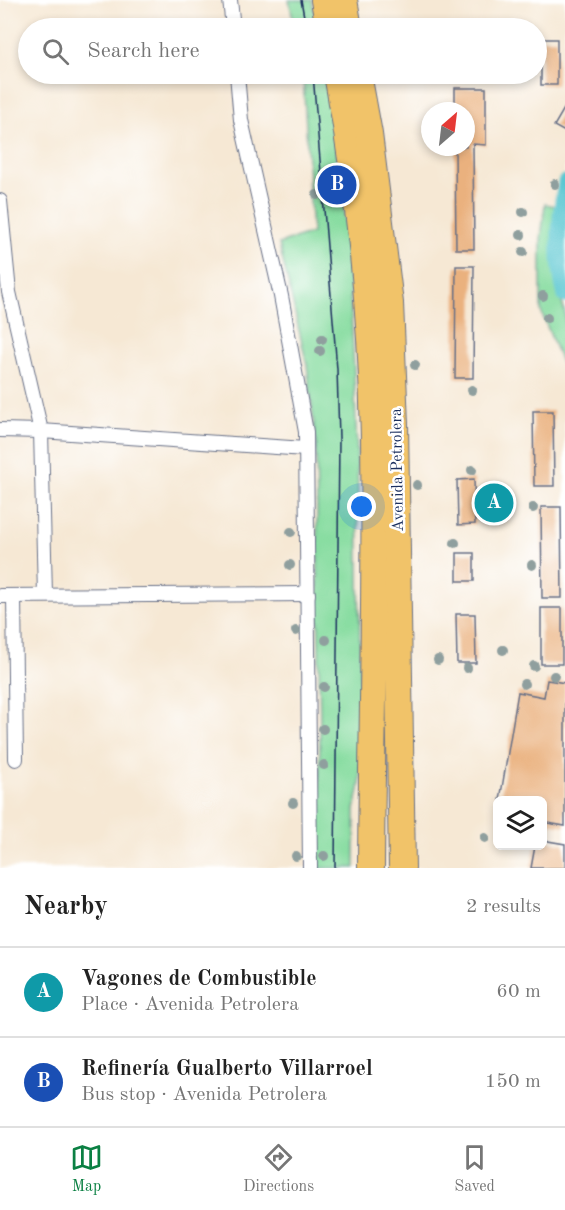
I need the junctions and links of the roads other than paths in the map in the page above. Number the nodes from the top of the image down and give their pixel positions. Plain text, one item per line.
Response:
1 (230, 0) edge
2 (324, 0) edge
3 (344, 0) edge
4 (232, 18) edge
5 (327, 18) edge
6 (347, 18) edge
7 (238, 84) edge
8 (339, 84) edge
9 (360, 84) edge
10 (0, 201) edge
11 (0, 430) edge
12 (41, 431) junction
13 (305, 449) junction
14 (308, 594) junction
15 (45, 595) junction
16 (7, 596) edge
17 (0, 710) edge
18 (14, 710) junction
19 (16, 759) dead end
20 (310, 868) edge
21 (370, 868) edge
22 (402, 868) edge

1 - 4 street
2 - 5 highway
3 - 6 highway
7 - 13 street
8 - 21 highway, Avenida Petrolera
9 - 22 highway, Avenida Petrolera
10 - 12 street
11 - 12 street
12 - 13 street
12 - 15 street
13 - 14 street
14 - 15 street
14 - 20 street
15 - 16 street
16 - 18 street
17 - 18 street
18 - 19 street

